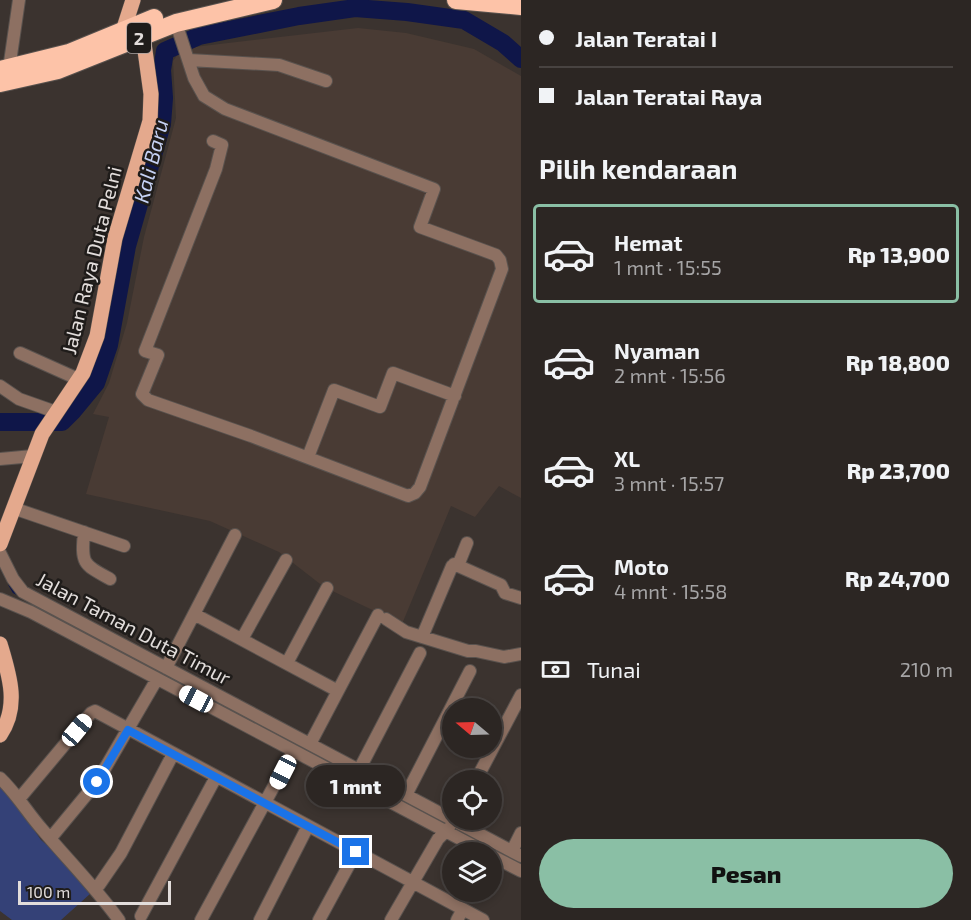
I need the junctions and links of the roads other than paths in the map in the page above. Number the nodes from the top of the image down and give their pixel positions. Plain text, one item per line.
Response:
1 (19, 0) edge
2 (133, 0) edge
3 (215, 0) edge
4 (273, 0) edge
5 (456, 0) edge
6 (521, 6) edge
7 (177, 27) junction
8 (123, 31) junction
9 (143, 36) junction
10 (189, 60) junction
11 (3, 74) edge
12 (326, 81) dead end
13 (213, 141) dead end
14 (20, 353) dead end
15 (78, 379) junction
16 (0, 386) edge
17 (455, 396) junction
18 (55, 414) junction
19 (33, 456) junction
20 (308, 457) junction
21 (0, 459) edge
22 (13, 508) junction
23 (84, 532) junction
24 (235, 535) dead end
25 (467, 543) dead end
26 (0, 544) edge
27 (124, 546) dead end
28 (0, 553) edge
29 (286, 560) dead end
30 (454, 564) junction
31 (110, 579) dead end
32 (327, 588) dead end
33 (521, 597) edge
34 (0, 599) edge
35 (194, 614) junction
36 (422, 637) junction
37 (242, 639) junction
38 (0, 644) edge
39 (420, 653) dead end
40 (521, 654) edge
41 (287, 663) junction
42 (166, 668) junction
43 (470, 671) dead end
44 (157, 679) junction
45 (338, 691) junction
46 (521, 695) edge
47 (128, 730) junction
48 (0, 735) edge
49 (310, 744) junction
50 (293, 751) junction
51 (173, 754) junction
52 (359, 770) junction
53 (481, 770) edge
54 (216, 777) junction
55 (0, 778) edge
56 (406, 795) junction
57 (19, 799) junction
58 (266, 804) junction
59 (442, 818) edge
60 (442, 819) edge
61 (308, 826) junction
62 (446, 830) edge
63 (459, 830) edge
64 (465, 830) edge
65 (521, 833) edge
66 (54, 834) dead end
67 (473, 842) edge
68 (356, 852) junction
69 (517, 853) edge
70 (502, 861) edge
71 (521, 871) edge
72 (412, 882) junction
73 (99, 885) dead end
74 (460, 914) edge
75 (141, 916) dead end
76 (119, 920) edge
77 (201, 920) edge
78 (260, 920) edge
79 (320, 920) edge
80 (391, 920) edge
81 (483, 920) edge

1 - 11 street
2 - 8 main road
3 - 8 highway, 2
4 - 7 highway, 2
5 - 6 highway
7 - 9 highway, 2
7 - 10 street
8 - 11 highway, 2
9 - 11 highway, 2
9 - 15 main road, Jalan Raya Duta Pelni
10 - 12 street
10 - 17 street
13 - 20 street
14 - 15 street
15 - 18 main road, Jalan Raya Duta Pelni
16 - 18 street
17 - 20 street
17 - 20 street
18 - 19 main road, Jalan Raya Duta Pelni
19 - 21 street
19 - 22 main road, Jalan Raya Duta Pelni
22 - 23 street
22 - 26 main road, Jalan Raya Duta Pelni
23 - 27 street
23 - 31 street
24 - 35 street
25 - 30 street
28 - 42 street, Jalan Taman Duta Timur
29 - 37 street
30 - 33 street
30 - 36 street
32 - 41 street
34 - 44 street
35 - 37 street
35 - 42 street
36 - 40 street
36 - 45 street
37 - 41 street
38 - 48 main road
39 - 52 street
41 - 45 street
42 - 49 street, Jalan Taman Duta Timur
43 - 56 street
44 - 47 street
44 - 50 street
45 - 49 street
46 - 53 street
47 - 51 street
47 - 57 street
47 - 66 street
49 - 52 street, Jalan Taman Duta Timur
50 - 58 street
50 - 60 street
51 - 54 street
51 - 73 street
52 - 56 street, Jalan Taman Duta Timur
54 - 58 street
54 - 75 street
55 - 57 street
56 - 59 street, Jalan Taman Duta Timur
57 - 76 street
58 - 61 street
58 - 77 street
61 - 68 street
61 - 78 street
62 - 72 street
63 - 67 street
64 - 69 street, Jalan Taman Duta Timur
65 - 69 street
68 - 72 street
68 - 79 street
70 - 71 street
72 - 74 street
72 - 80 street
74 - 81 street

